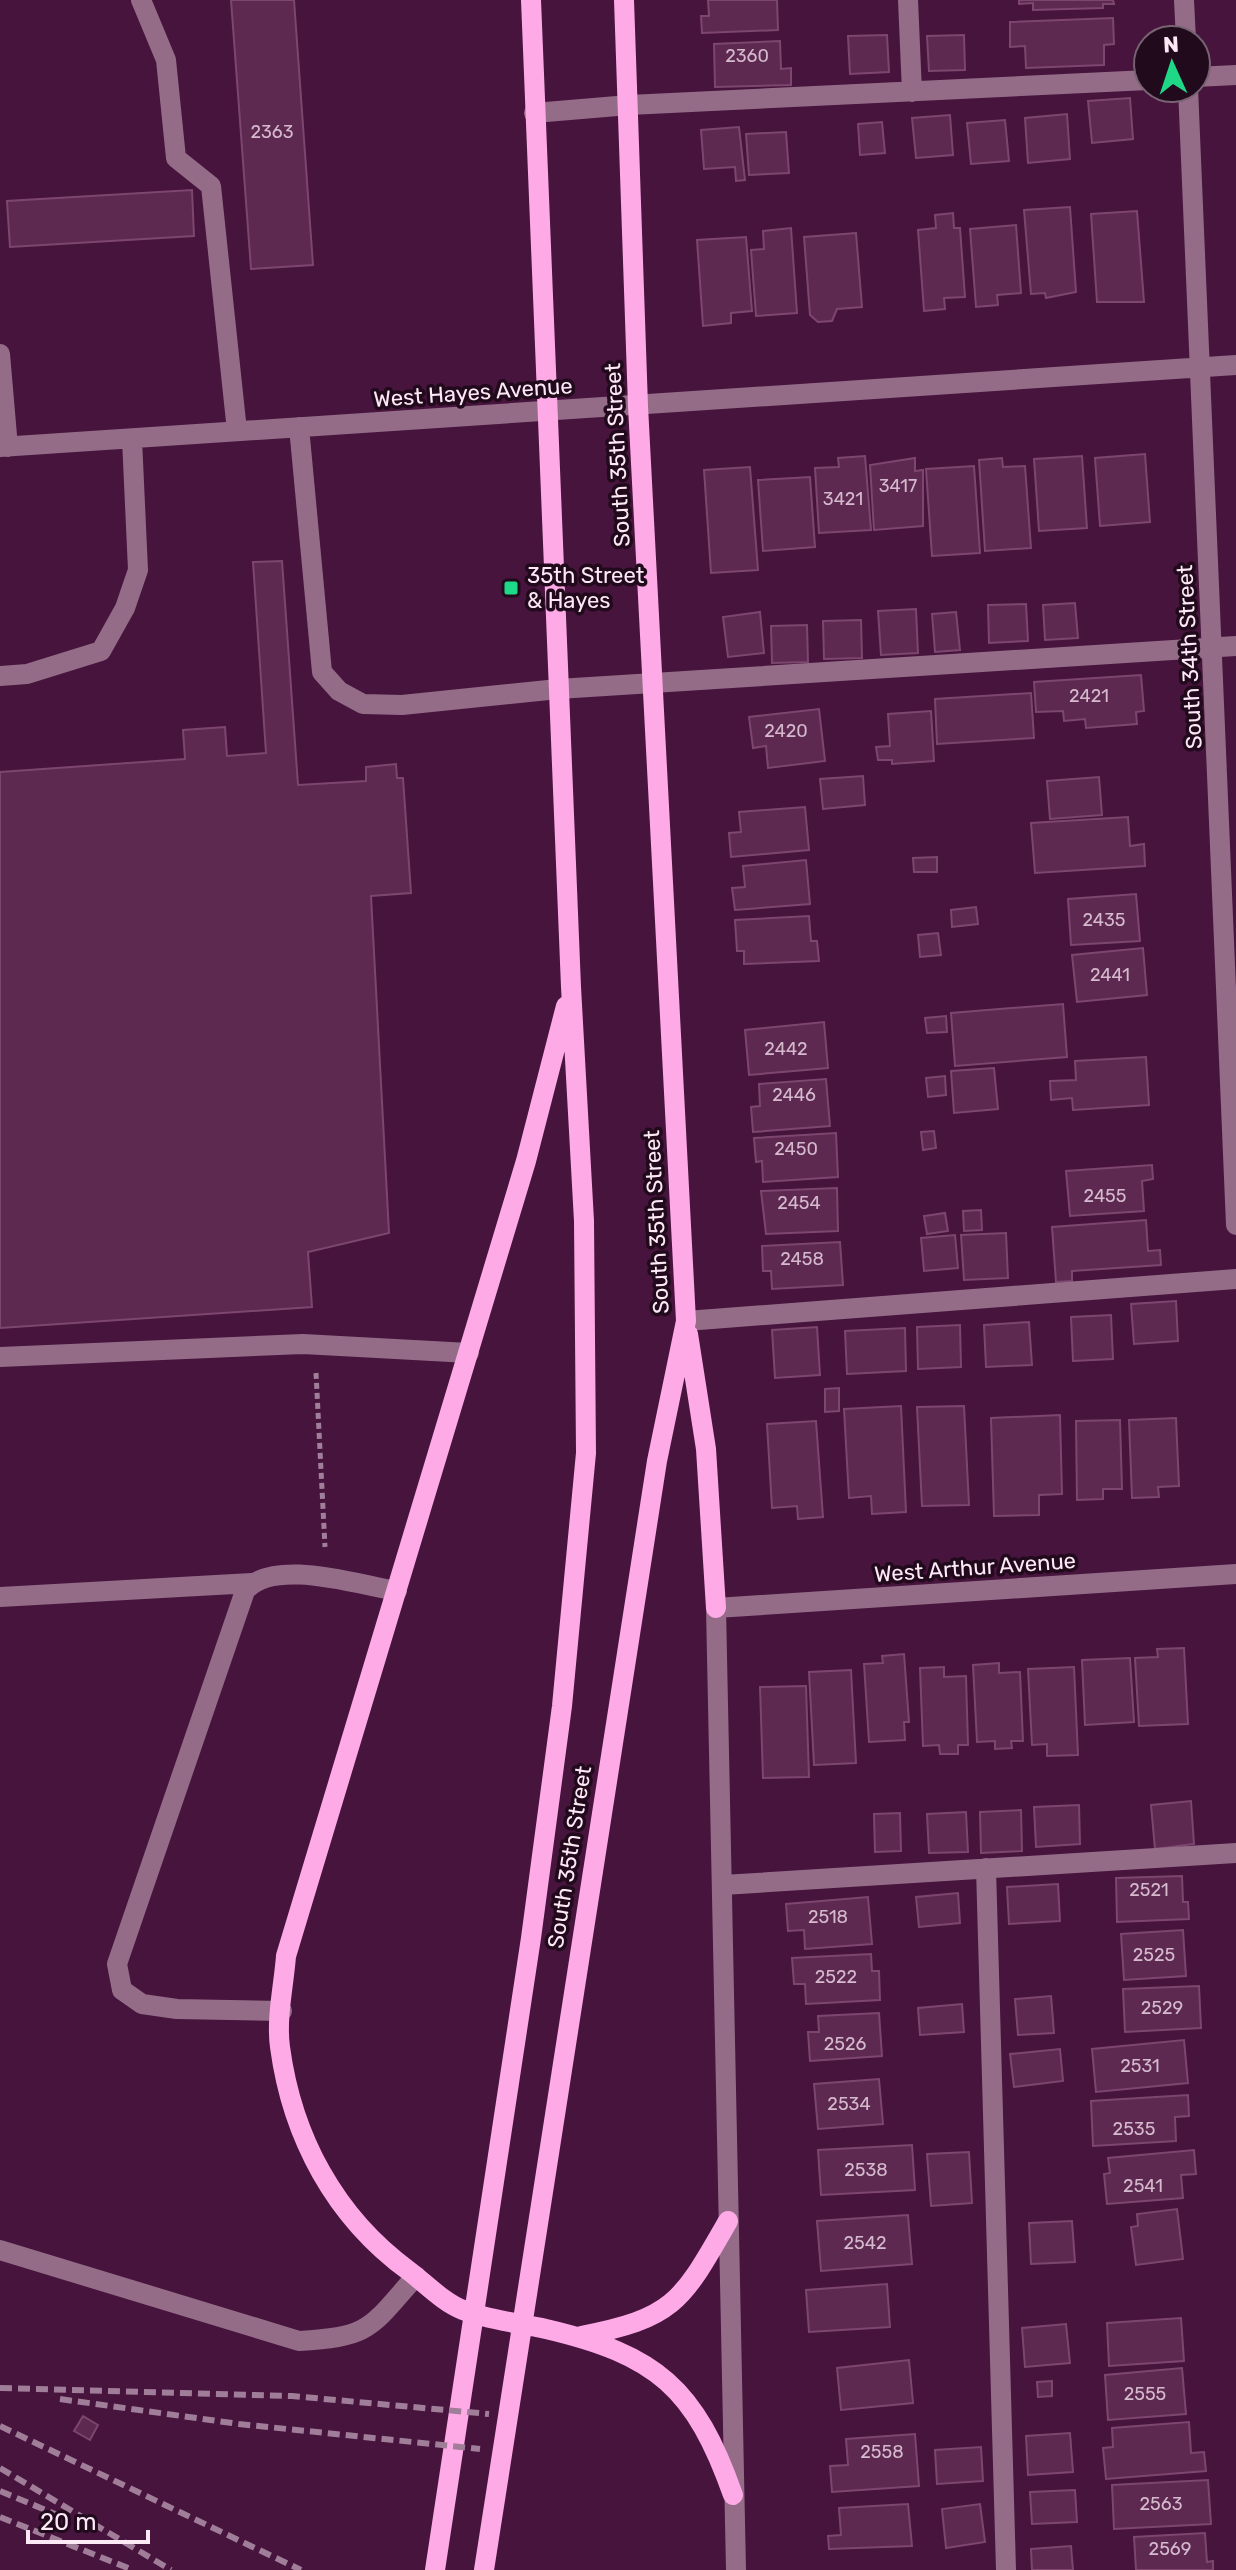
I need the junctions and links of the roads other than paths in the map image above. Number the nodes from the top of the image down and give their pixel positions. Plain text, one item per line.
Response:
1 (141, 0) edge
2 (531, 0) edge
3 (624, 0) edge
4 (908, 0) edge
5 (1184, 0) edge
6 (1185, 24) edge
7 (1236, 75) edge
8 (1212, 76) edge
9 (1132, 81) edge
10 (912, 92) junction
11 (1189, 104) edge
12 (629, 105) junction
13 (534, 113) junction
14 (0, 354) edge
15 (1236, 365) edge
16 (1198, 368) junction
17 (638, 406) junction
18 (547, 410) junction
19 (299, 427) junction
20 (237, 431) junction
21 (132, 439) junction
22 (4, 447) edge
23 (1236, 646) edge
24 (1213, 648) junction
25 (0, 676) edge
26 (653, 684) junction
27 (558, 689) junction
28 (571, 987) junction
29 (1236, 1225) edge
30 (1236, 1279) edge
31 (686, 1321) junction
32 (469, 1353) junction
33 (0, 1357) edge
34 (1236, 1574) edge
35 (252, 1583) junction
36 (397, 1591) junction
37 (0, 1597) edge
38 (716, 1608) junction
39 (1236, 1853) edge
40 (986, 1868) junction
41 (723, 1885) junction
42 (282, 2011) junction
43 (728, 2221) junction
44 (0, 2250) edge
45 (416, 2276) junction
46 (577, 2337) junction
47 (733, 2495) junction
48 (435, 2570) edge
49 (484, 2570) edge
50 (736, 2570) edge
51 (1006, 2570) edge

1 - 20 street
2 - 13 main road, South 35th Street
3 - 12 main road, South 35th Street
4 - 10 street
5 - 6 street
7 - 8 street
9 - 10 street
10 - 12 street
11 - 16 street, South 34th Street
12 - 13 street
12 - 17 main road, South 35th Street
13 - 18 main road, South 35th Street
14 - 22 street
15 - 16 street, West Hayes Avenue
16 - 17 street, West Hayes Avenue
16 - 24 street, South 34th Street
17 - 18 street, West Hayes Avenue
17 - 26 main road, South 35th Street
18 - 19 street, West Hayes Avenue
18 - 27 main road, South 35th Street
19 - 20 street, West Hayes Avenue
19 - 27 street
20 - 21 street, West Hayes Avenue
21 - 22 street, West Hayes Avenue
21 - 25 street
23 - 24 street
24 - 26 street
24 - 29 street, South 34th Street
26 - 27 street
26 - 31 main road, South 35th Street
27 - 28 main road, South 35th Street
28 - 32 main road
28 - 48 main road, South 35th Street
30 - 31 street
31 - 38 main road
31 - 49 main road, South 35th Street
32 - 33 street
32 - 36 main road
34 - 38 street, West Arthur Avenue
35 - 36 street
35 - 37 street
35 - 42 street
36 - 42 main road
38 - 41 street
39 - 40 street
40 - 41 street
40 - 51 street
41 - 43 street
42 - 45 main road
43 - 46 main road
43 - 47 street
44 - 45 street
45 - 46 main road
46 - 47 main road
47 - 50 street

